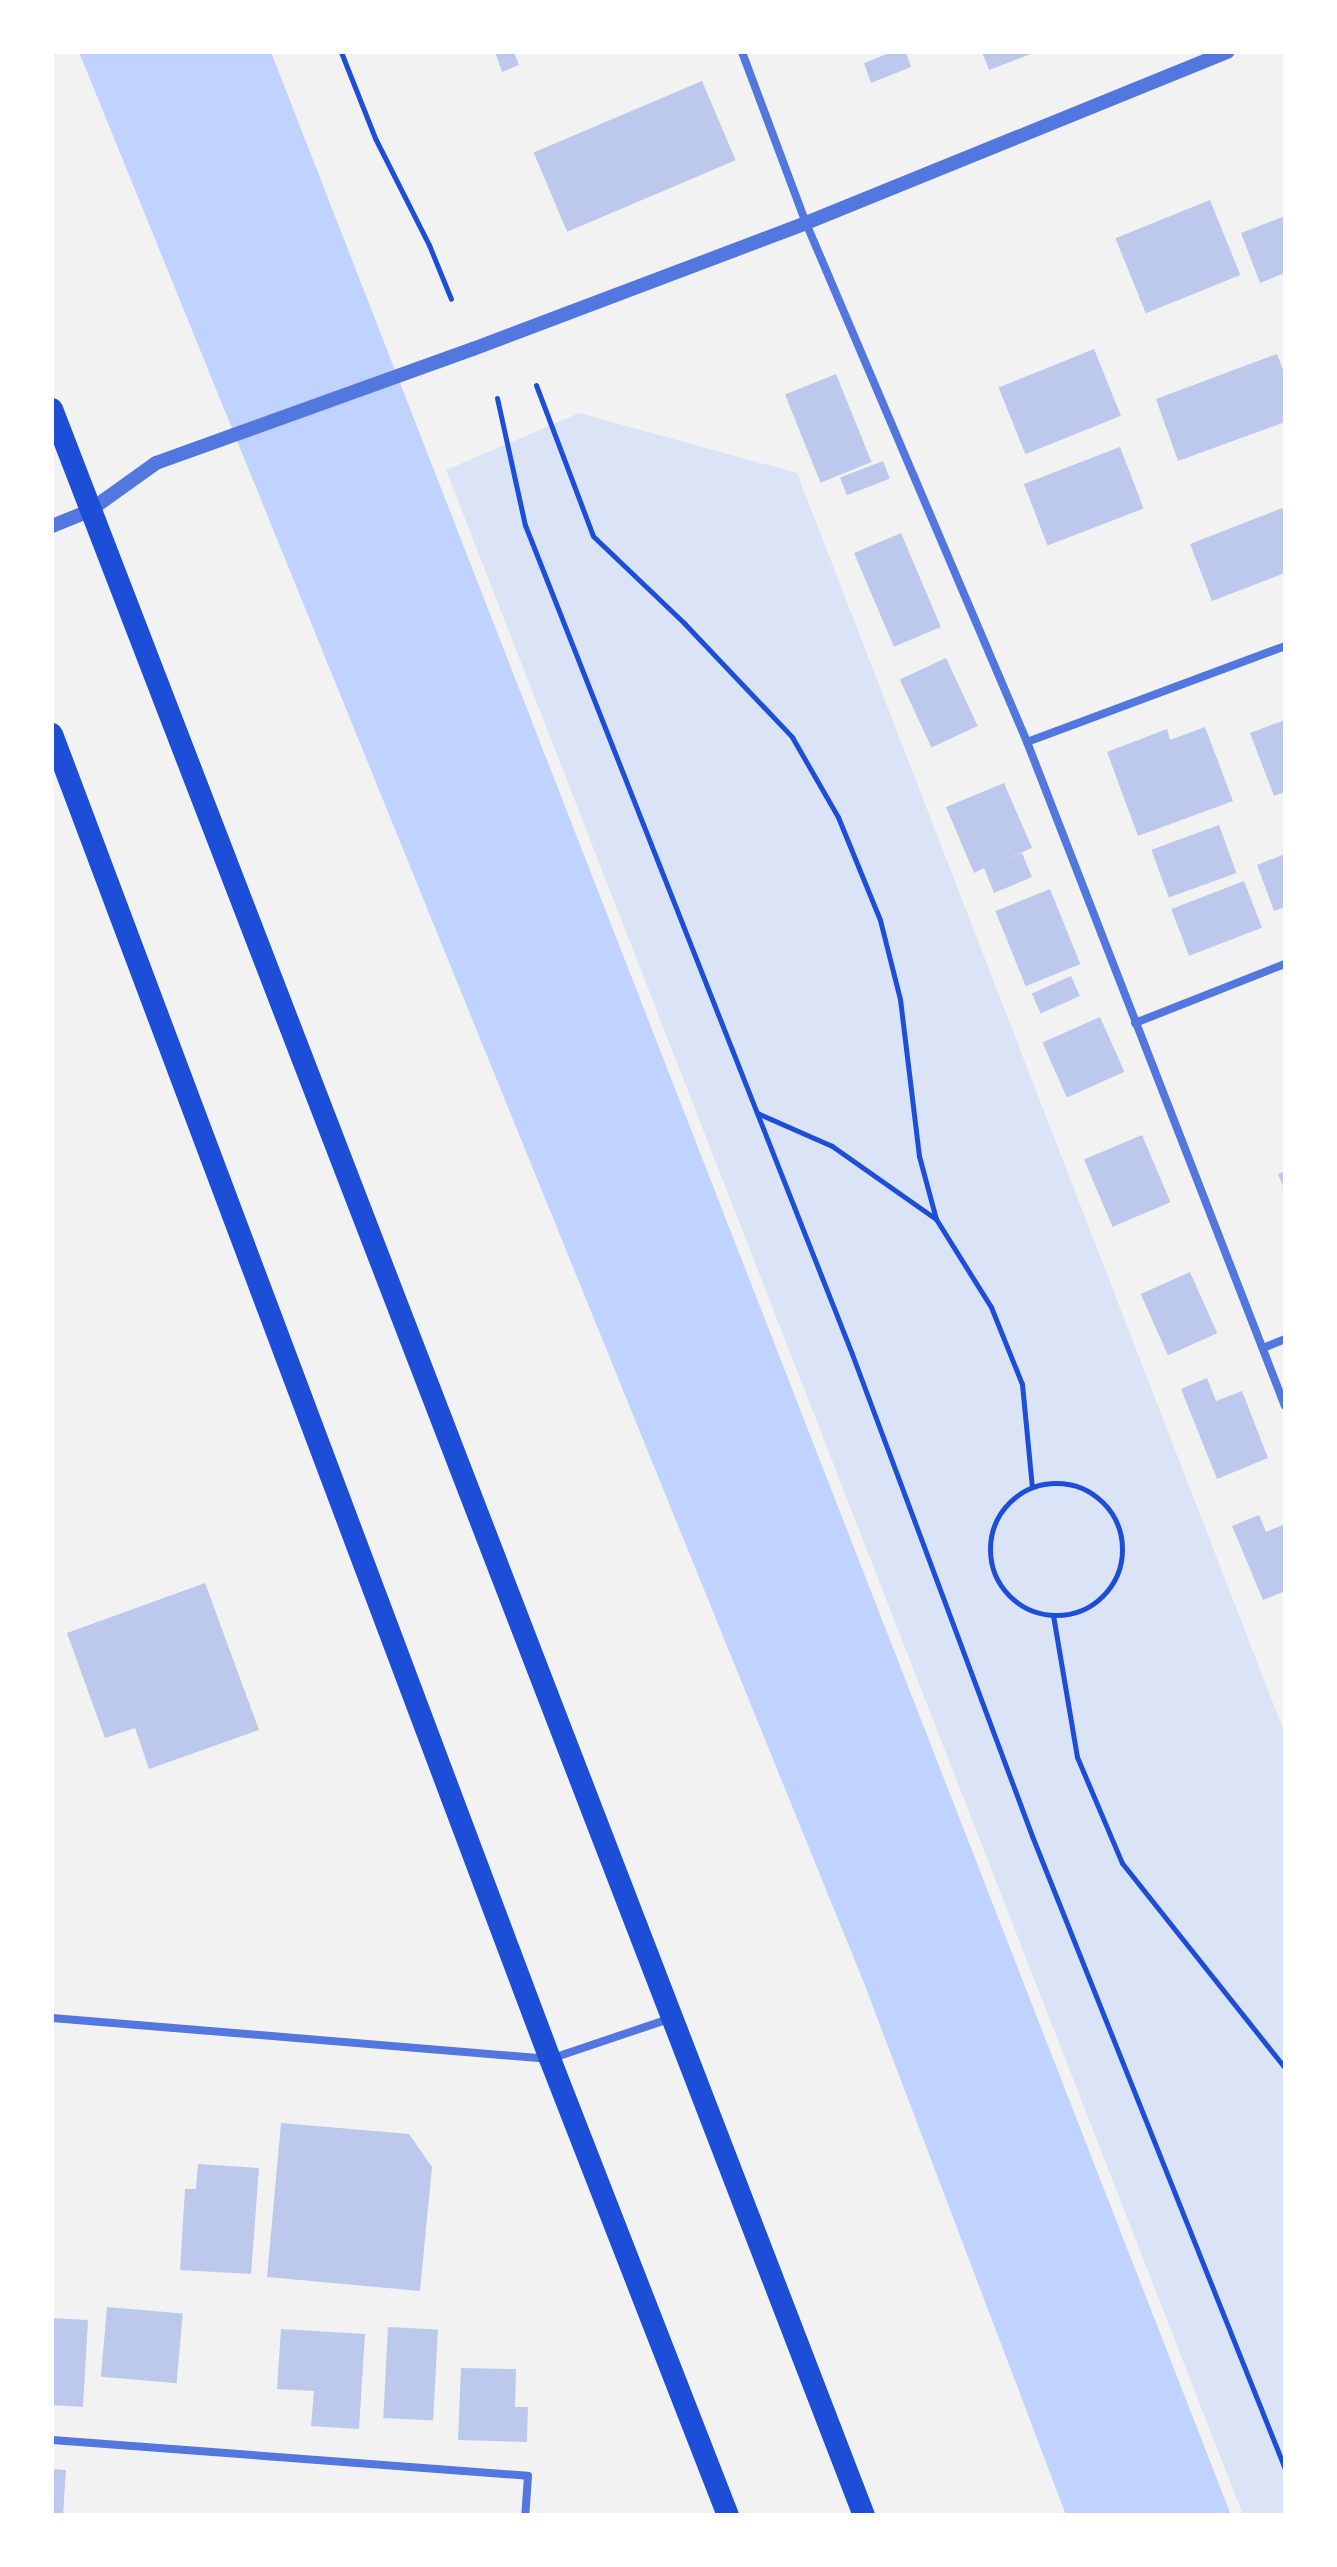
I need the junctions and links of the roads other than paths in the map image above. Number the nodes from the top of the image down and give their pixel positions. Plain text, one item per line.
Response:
1 (742, 52) edge
2 (1228, 52) edge
3 (806, 223) junction
4 (52, 409) edge
5 (89, 511) junction
6 (52, 526) edge
7 (1285, 646) edge
8 (52, 734) edge
9 (1027, 742) junction
10 (1285, 964) edge
11 (1135, 1023) junction
12 (1285, 1339) edge
13 (1263, 1348) junction
14 (1285, 1406) edge
15 (52, 2018) edge
16 (672, 2018) junction
17 (550, 2059) junction
18 (52, 2440) edge
19 (525, 2515) edge
20 (728, 2515) edge
21 (864, 2515) edge

1 - 3 street
2 - 3 street
3 - 5 street
3 - 9 street
4 - 5 highway
5 - 6 street
5 - 16 highway
7 - 9 street
8 - 17 highway
9 - 11 street
10 - 11 street
11 - 13 street
12 - 13 street
13 - 14 street
15 - 17 street
16 - 17 street
16 - 21 highway
17 - 20 highway
18 - 19 street

